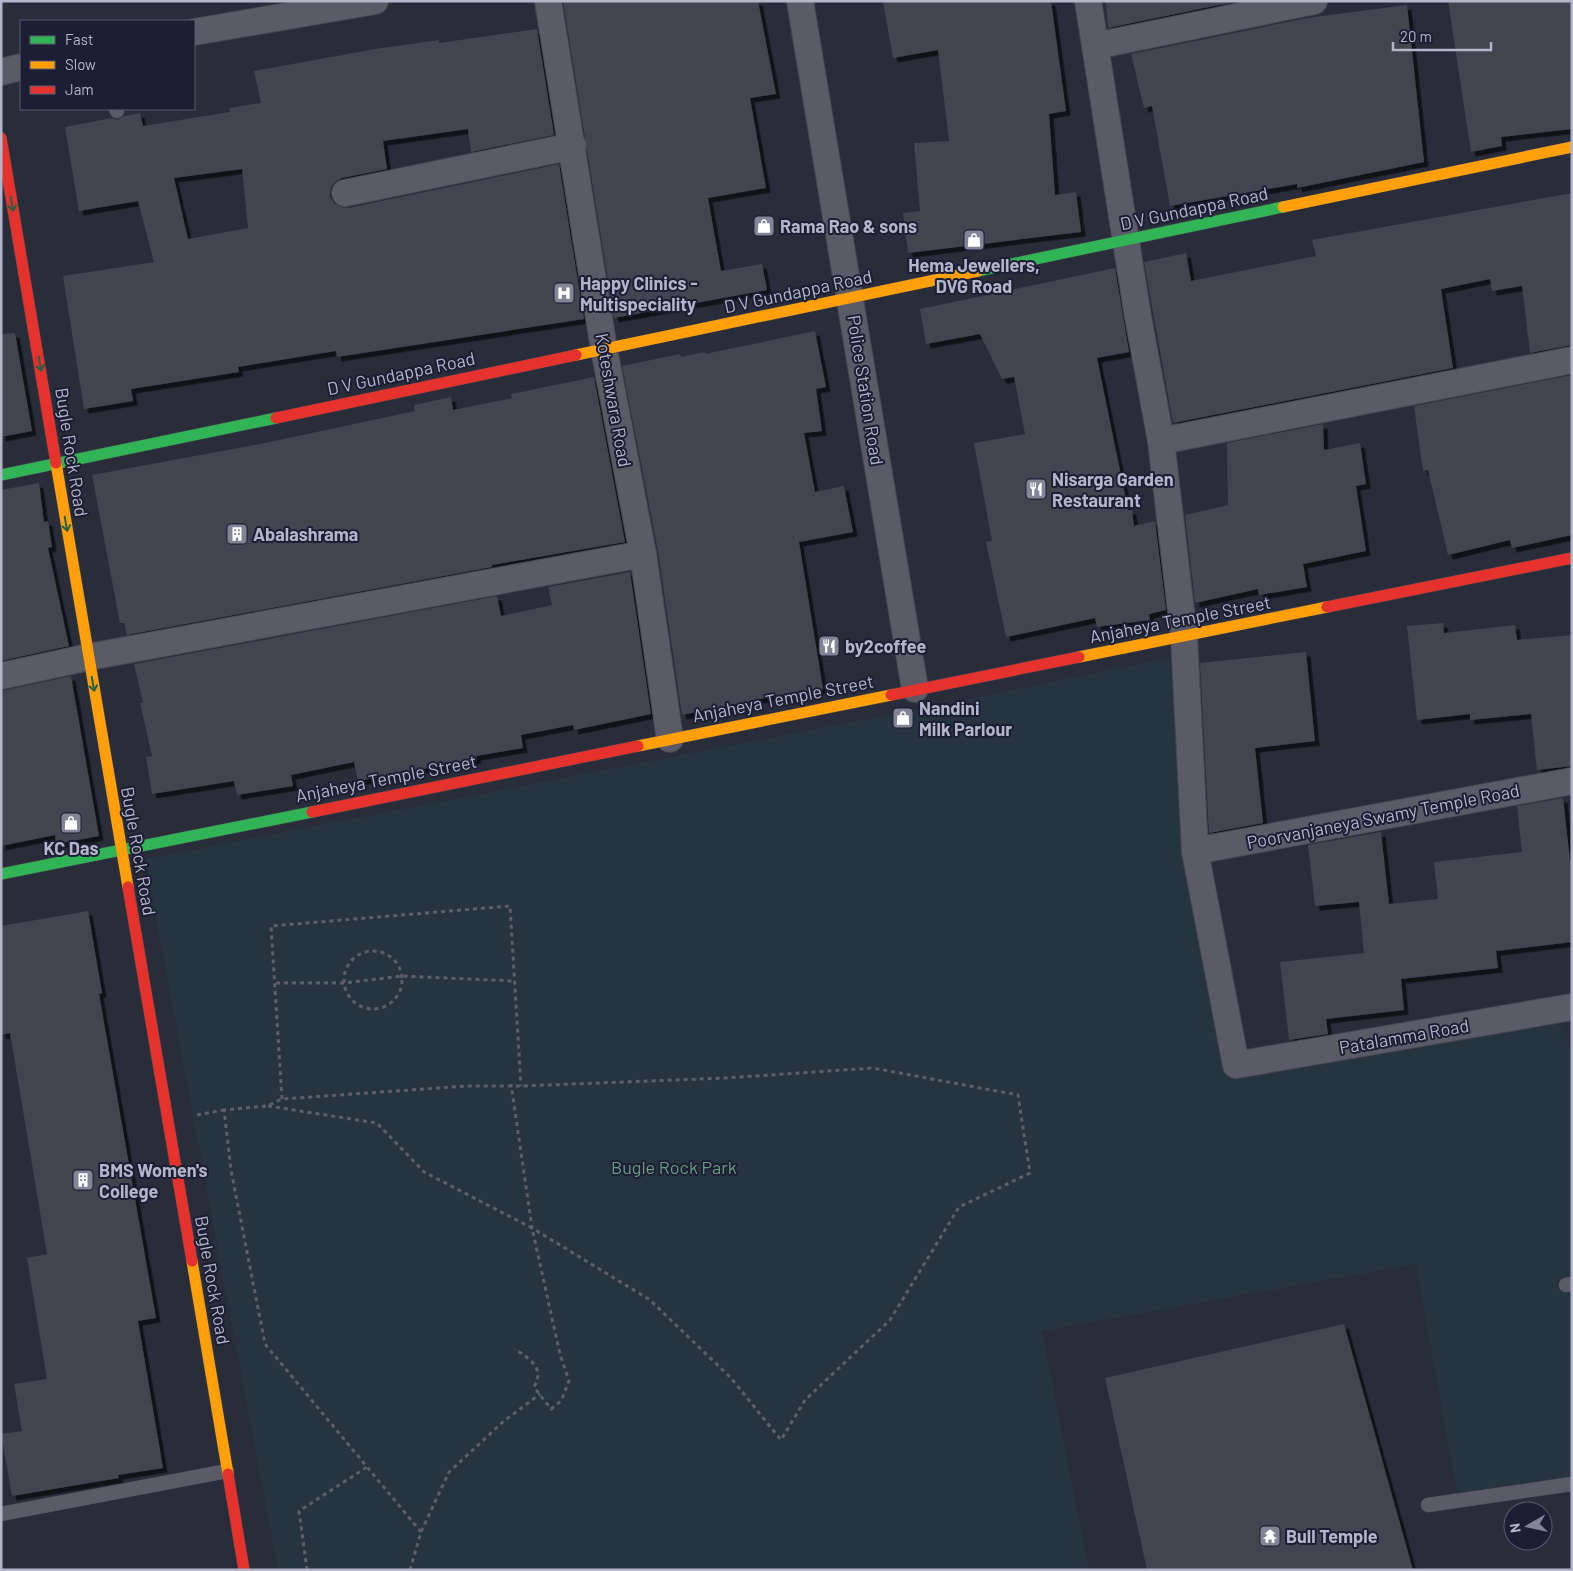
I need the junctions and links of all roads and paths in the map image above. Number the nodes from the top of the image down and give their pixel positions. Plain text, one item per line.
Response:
1 (375, 1) edge
2 (548, 1) edge
3 (800, 1) edge
4 (1088, 1) edge
5 (1314, 1) edge
6 (195, 32) edge
7 (1095, 46) junction
8 (20, 67) edge
9 (1, 72) edge
10 (1, 138) edge
11 (573, 146) junction
12 (1572, 147) edge
13 (345, 194) dead end
14 (1126, 240) junction
15 (851, 297) junction
16 (604, 349) junction
17 (1572, 360) edge
18 (1160, 442) junction
19 (56, 463) junction
20 (1, 475) edge
21 (643, 554) junction
22 (1572, 558) edge
23 (1184, 636) junction
24 (89, 657) junction
25 (1, 676) edge
26 (915, 690) junction
27 (670, 739) junction
28 (1572, 781) edge
29 (121, 849) junction
30 (1195, 851) junction
31 (1, 874) edge
32 (402, 976) junction
33 (514, 982) junction
34 (276, 983) junction
35 (344, 983) junction
36 (1572, 1007) edge
37 (511, 1084) junction
38 (521, 1086) junction
39 (282, 1099) junction
40 (267, 1106) junction
41 (532, 1228) junction
42 (515, 1349) dead end
43 (540, 1394) junction
44 (367, 1467) junction
45 (227, 1471) junction
46 (1572, 1484) edge
47 (1428, 1505) dead end
48 (1, 1514) edge
49 (421, 1532) junction
50 (244, 1570) edge
51 (307, 1570) edge
52 (410, 1570) edge

1 - 6 street
2 - 11 street, Koteshwara Road
3 - 15 street, Police Station Road
4 - 7 street
5 - 7 street
7 - 14 street
8 - 9 street
10 -> 19 street, Bugle Rock Road
11 - 13 street
11 - 16 street, Koteshwara Road
12 - 14 street, D V Gundappa Road
14 - 15 street, D V Gundappa Road
14 - 18 street
15 - 16 street, D V Gundappa Road
15 - 26 street, Police Station Road
16 - 19 street, D V Gundappa Road
16 - 21 street, Koteshwara Road
17 - 18 street
18 - 23 street
19 - 20 street, D V Gundappa Road
19 -> 24 street, Bugle Rock Road
21 - 24 street
21 - 27 street, Koteshwara Road
22 - 23 street, Anjaheya Temple Street
23 - 26 street, Anjaheya Temple Street
23 - 30 street
24 - 25 street
24 -> 29 street, Bugle Rock Road
26 - 27 street, Anjaheya Temple Street
27 - 29 street, Anjaheya Temple Street
28 - 30 street, Poorvanjaneya Swamy Temple Road
29 - 31 street, Anjaheya Temple Street
29 - 45 street, Bugle Rock Road
30 - 36 street, Patalamma Road
32 - 33 path
32 - 35 path
32 - 35 path
32 - 35 path
33 - 34 path
33 - 38 path
34 - 35 path
34 - 39 path
37 - 38 path
37 - 39 path
37 - 41 path
38 - 41 path
39 - 40 path
40 - 41 path
40 - 44 path
41 - 43 path
42 - 43 path
43 - 49 path
44 - 49 path
44 - 51 path
45 - 48 lane
45 - 50 street, Bugle Rock Road
46 - 47 lane
49 - 52 path

